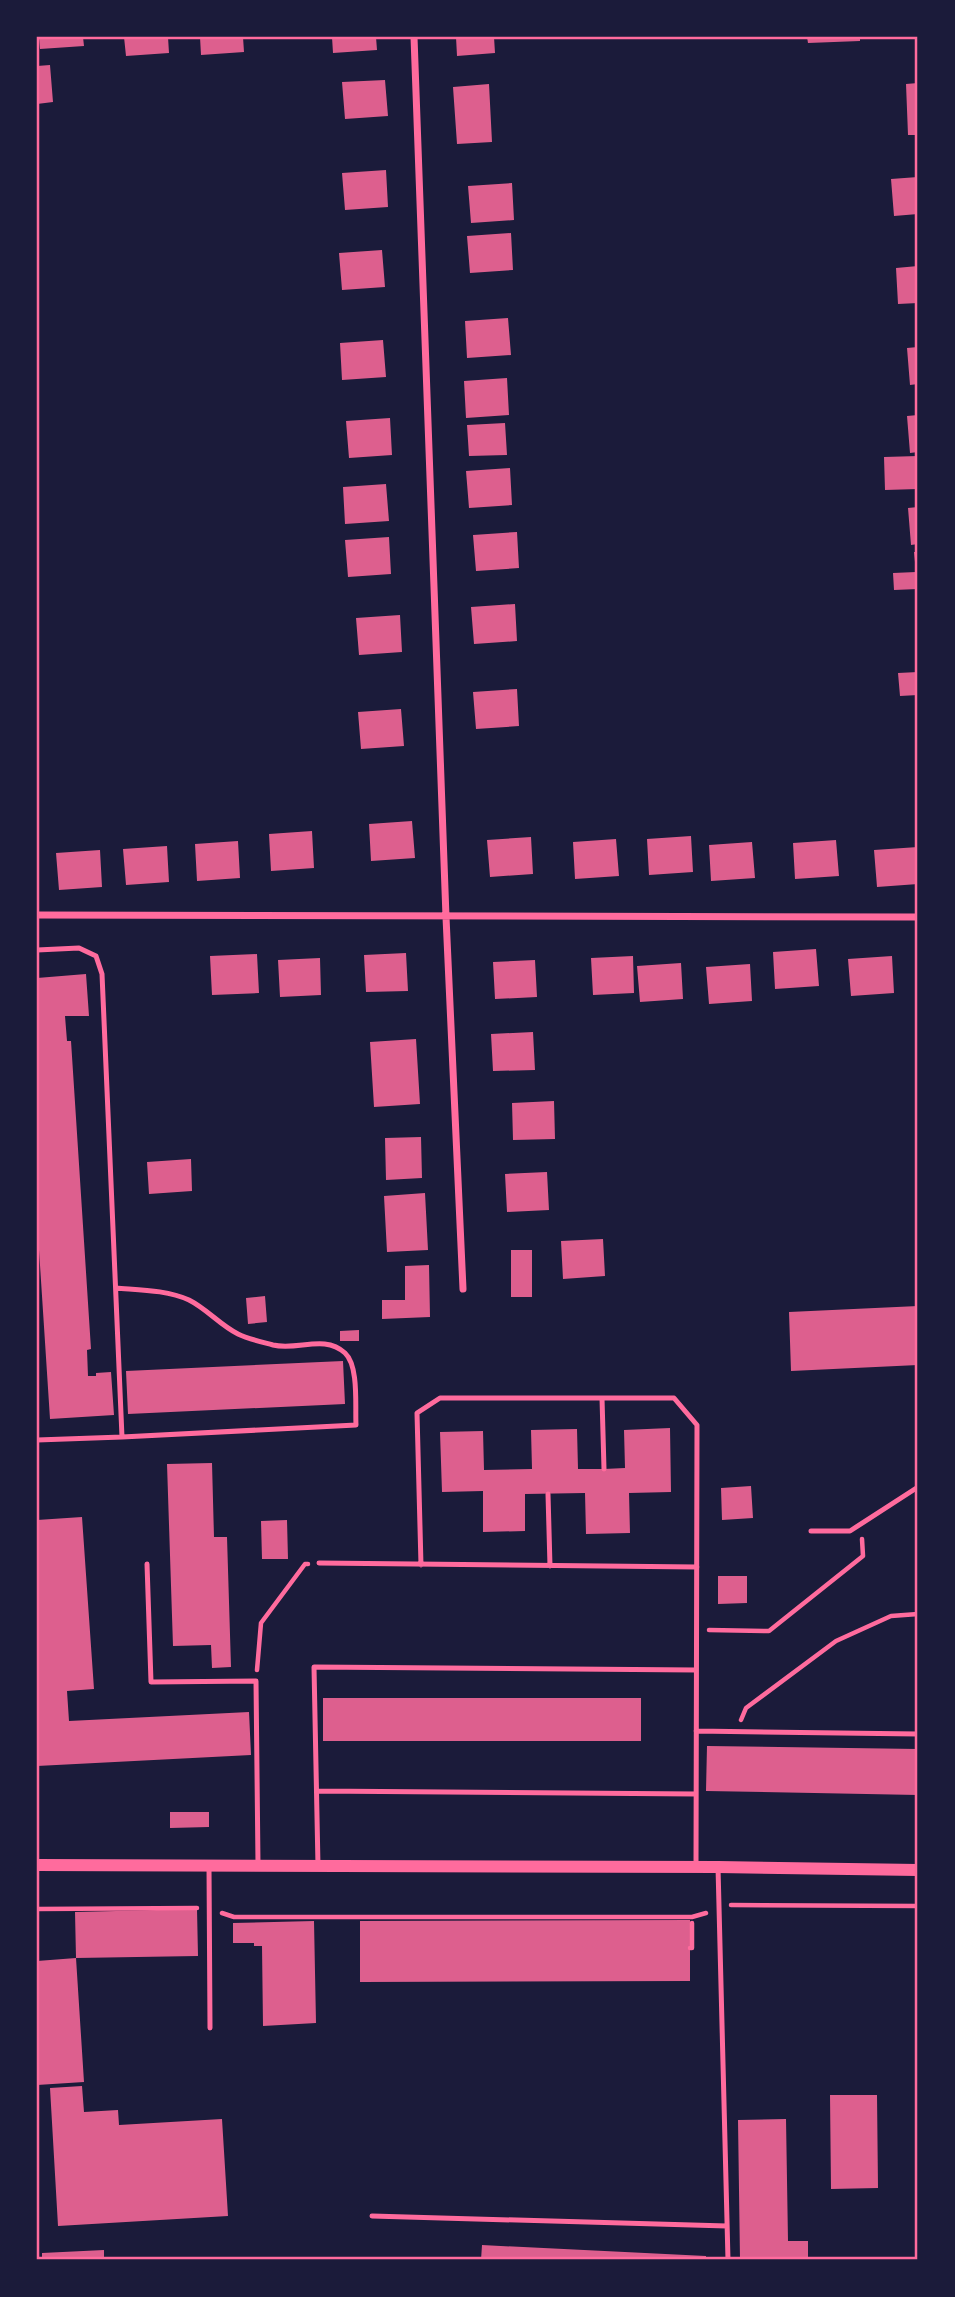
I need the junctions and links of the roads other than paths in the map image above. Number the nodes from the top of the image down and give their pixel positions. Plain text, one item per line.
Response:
1 (414, 37) edge
2 (37, 915) edge
3 (446, 917) junction
4 (918, 917) edge
5 (37, 950) edge
6 (116, 1288) junction
7 (463, 1289) dead end
8 (602, 1398) junction
9 (122, 1437) junction
10 (37, 1440) edge
11 (604, 1469) dead end
12 (918, 1487) edge
13 (548, 1494) dead end
14 (811, 1531) dead end
15 (319, 1563) road end
16 (147, 1564) dead end
17 (421, 1565) junction
18 (550, 1566) junction
19 (697, 1567) junction
20 (696, 1670) junction
21 (696, 1731) junction
22 (918, 1734) edge
23 (317, 1791) junction
24 (696, 1794) junction
25 (37, 1865) edge
26 (209, 1866) junction
27 (258, 1866) junction
28 (318, 1866) junction
29 (696, 1867) junction
30 (718, 1867) junction
31 (918, 1870) edge
32 (210, 2028) dead end
33 (372, 2216) dead end
34 (727, 2226) junction
35 (727, 2260) edge

1 - 3 street
2 - 3 street
3 - 4 street
3 - 7 street
5 - 6 lane
6 - 9 lane
6 - 9 lane
8 - 11 lane
8 - 17 lane
8 - 19 lane
9 - 10 lane
12 - 14 lane
13 - 18 lane
15 - 17 lane
16 - 27 lane
17 - 18 lane
18 - 19 lane
19 - 20 lane
20 - 21 lane
20 - 23 lane
21 - 22 lane
21 - 24 lane
23 - 24 lane
23 - 28 lane
24 - 29 lane
25 - 26 street
26 - 27 street
26 - 32 lane
27 - 28 street
28 - 29 street
29 - 30 street
30 - 31 street
30 - 34 lane
33 - 34 lane
34 - 35 lane

